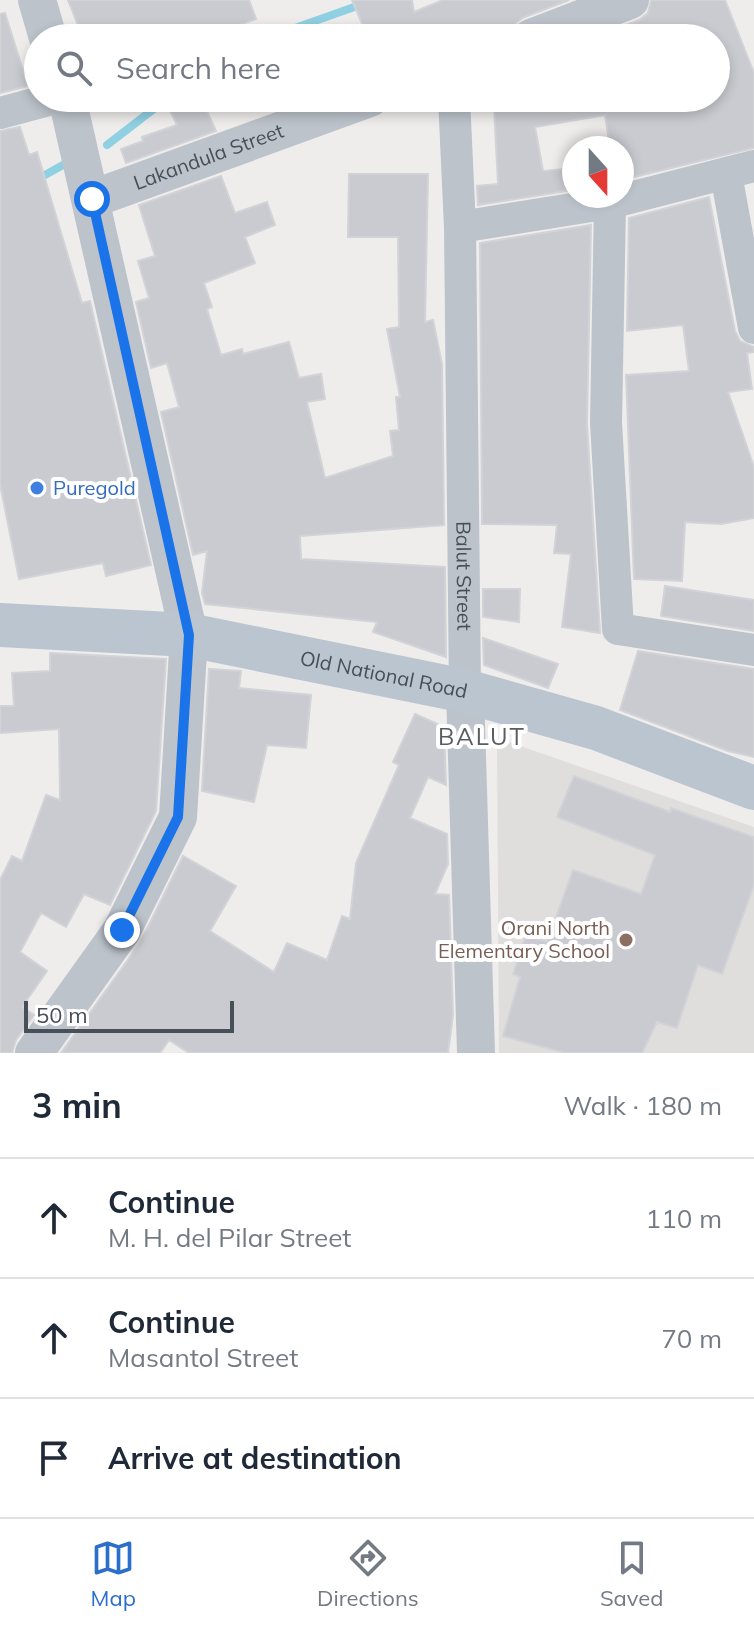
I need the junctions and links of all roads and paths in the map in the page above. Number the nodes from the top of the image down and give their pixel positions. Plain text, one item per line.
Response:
1 (37, 0) edge
2 (630, 0) edge
3 (44, 24) edge
4 (567, 24) edge
5 (24, 107) edge
6 (70, 112) edge
7 (331, 112) edge
8 (455, 112) edge
9 (0, 113) edge
10 (740, 170) edge
11 (634, 197) edge
12 (92, 199) junction
13 (579, 208) edge
14 (610, 208) edge
15 (460, 227) junction
16 (754, 328) edge
17 (0, 625) edge
18 (189, 635) junction
19 (754, 650) edge
20 (465, 691) junction
21 (754, 788) edge
22 (34, 1053) edge
23 (476, 1053) edge

1 - 3 street
2 - 4 street
5 - 9 street
6 - 12 street
7 - 12 street, Lakandula Street
8 - 15 street, Balut Street
10 - 11 street
10 - 16 street
12 - 18 street
13 - 15 street
14 - 19 street
15 - 20 street, Balut Street
17 - 18 main road, Old National Road
18 - 20 main road, Old National Road
18 - 22 street
20 - 21 main road, Old National Road
20 - 23 street, Balut Street

